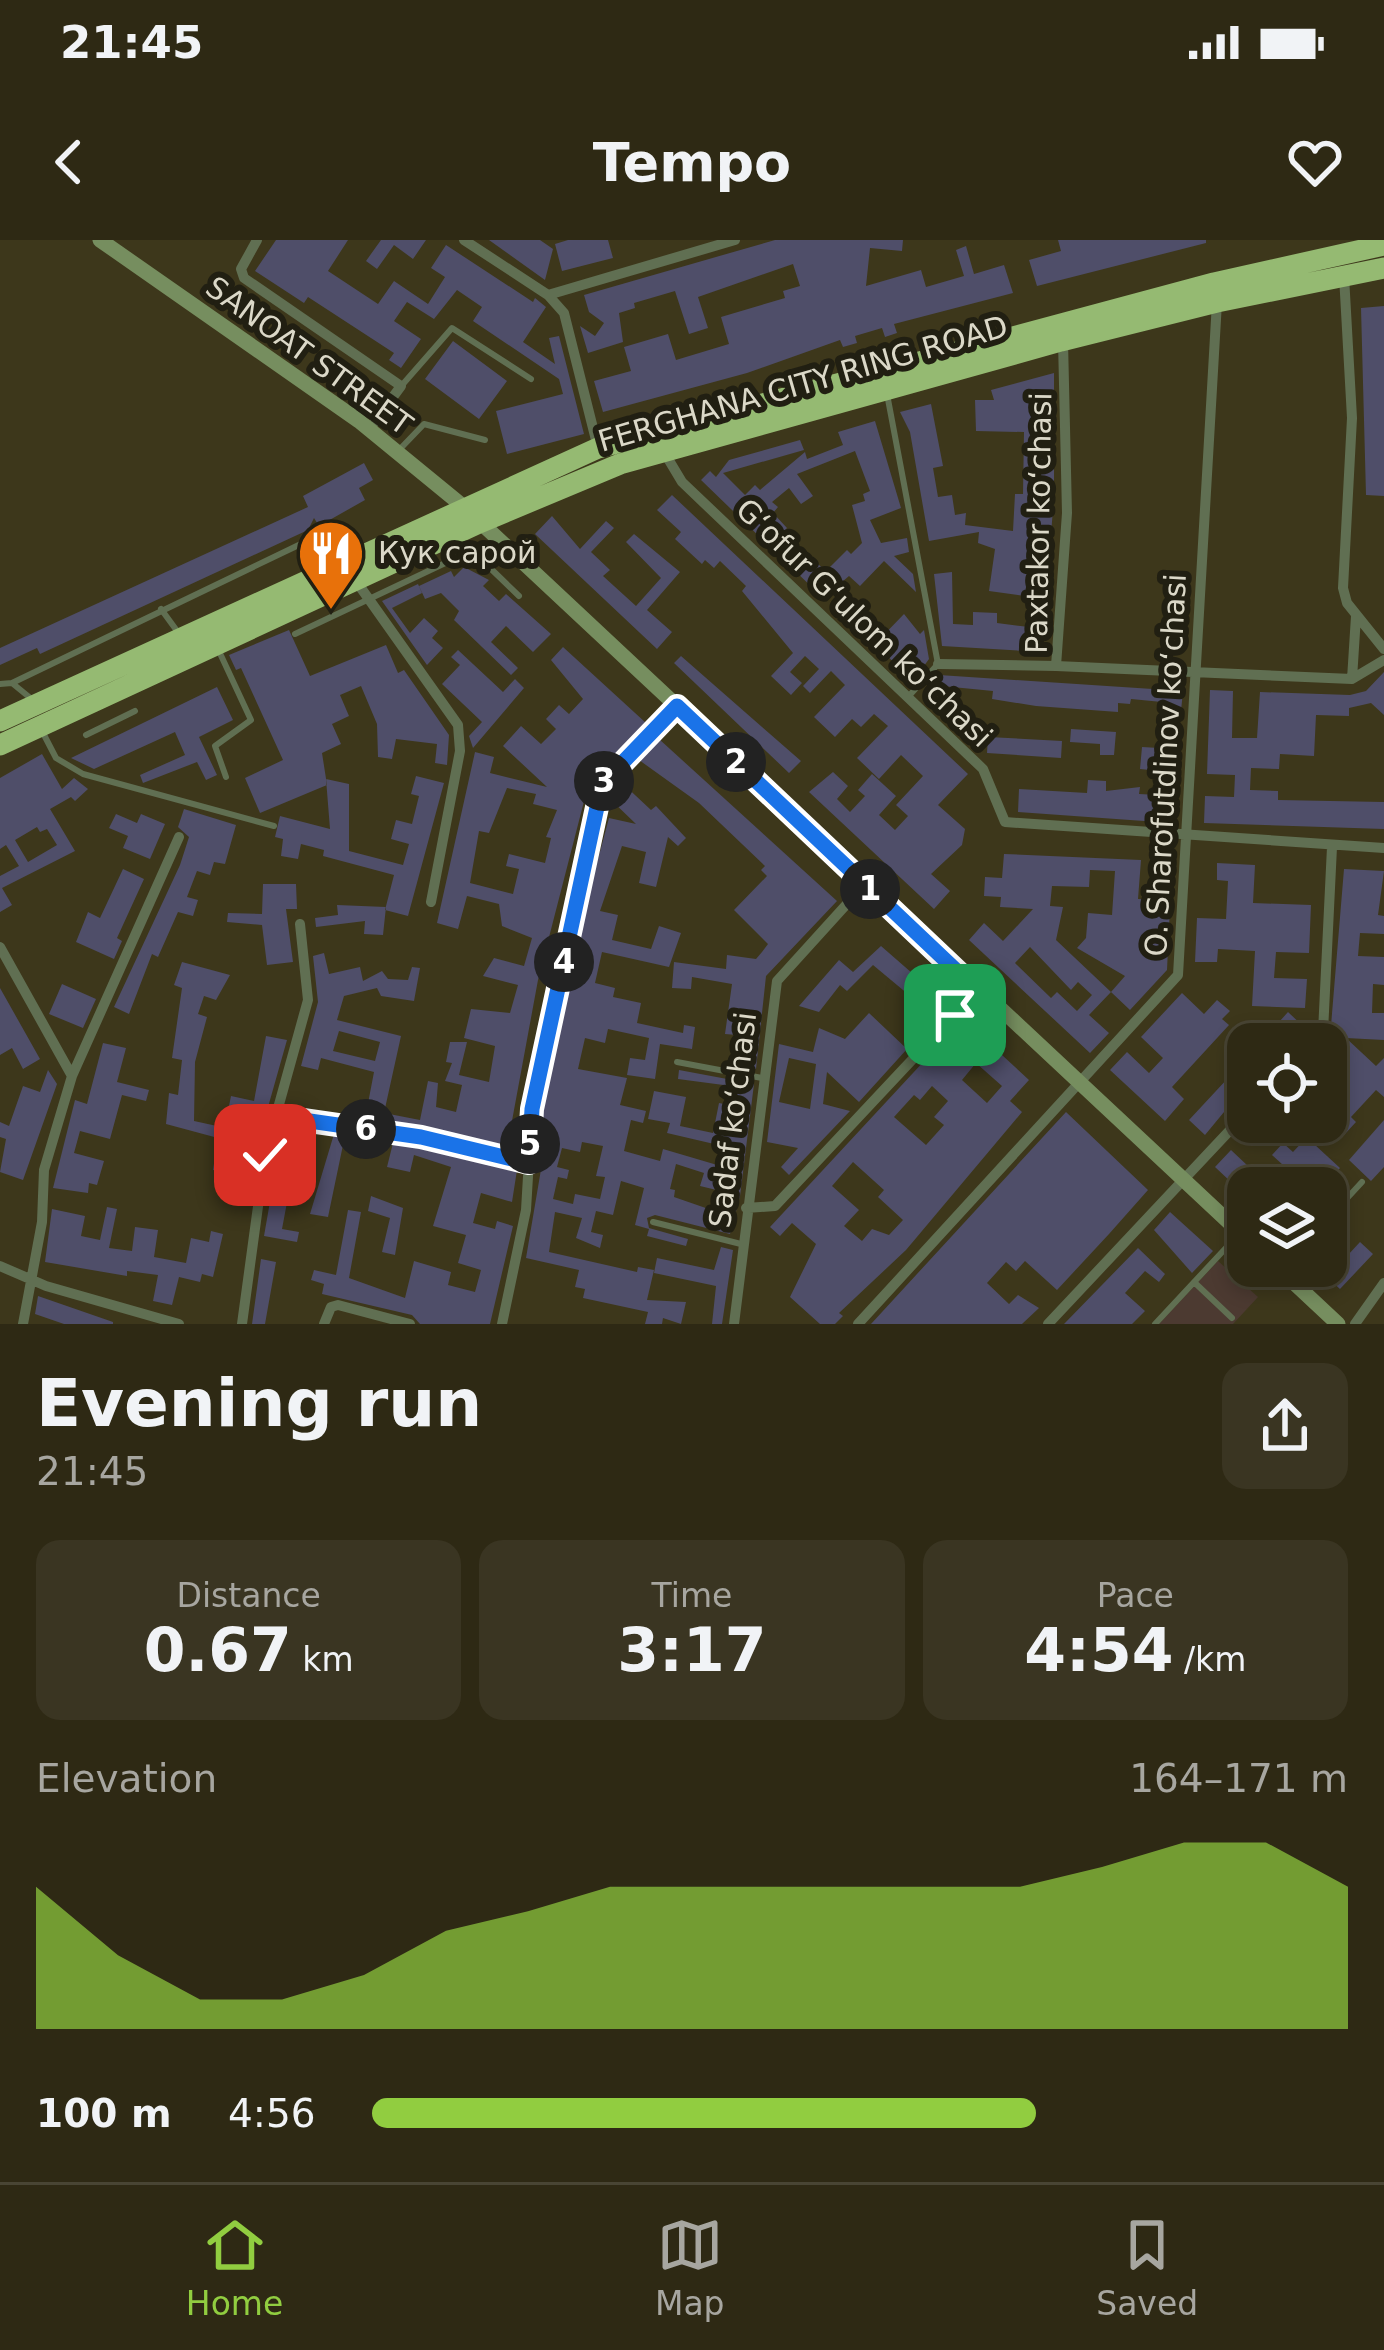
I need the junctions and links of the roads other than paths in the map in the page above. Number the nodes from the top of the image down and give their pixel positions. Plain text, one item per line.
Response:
1 (100, 240) edge
2 (257, 240) edge
3 (464, 240) edge
4 (735, 240) edge
5 (1384, 245) edge
6 (1384, 268) edge
7 (1344, 276) junction
8 (548, 295) junction
9 (1216, 302) junction
10 (1063, 341) junction
11 (531, 379) dead end
12 (401, 386) junction
13 (886, 388) junction
14 (368, 431) junction
15 (485, 440) dead end
16 (598, 448) junction
17 (664, 452) junction
18 (397, 453) junction
19 (471, 515) junction
20 (336, 563) junction
21 (361, 590) junction
22 (519, 596) dead end
23 (161, 609) junction
24 (1356, 615) junction
25 (295, 634) dead end
26 (181, 637) junction
27 (217, 646) junction
28 (1384, 649) edge
29 (1384, 660) edge
30 (938, 664) junction
31 (1056, 666) junction
32 (1196, 673) junction
33 (1352, 679) junction
34 (12, 683) junction
35 (0, 684) edge
36 (908, 698) junction
37 (37, 703) junction
38 (92, 703) junction
39 (677, 706) junction
40 (135, 711) dead end
41 (0, 721) edge
42 (104, 726) junction
43 (40, 727) junction
44 (86, 735) dead end
45 (0, 746) edge
46 (226, 777) dead end
47 (274, 826) dead end
48 (179, 837) dead end
49 (1185, 838) junction
50 (1332, 847) junction
51 (1384, 848) edge
52 (865, 884) junction
53 (431, 902) dead end
54 (300, 924) dead end
55 (0, 947) edge
56 (981, 994) junction
57 (1323, 1023) edge
58 (677, 1062) dead end
59 (72, 1076) junction
60 (764, 1078) junction
61 (1081, 1084) junction
62 (275, 1116) junction
63 (1227, 1133) edge
64 (529, 1163) junction
65 (1183, 1179) junction
66 (1362, 1182) dead end
67 (1347, 1198) edge
68 (746, 1208) junction
69 (1227, 1220) edge
70 (653, 1222) dead end
71 (741, 1244) junction
72 (1227, 1252) edge
73 (0, 1266) edge
74 (33, 1281) junction
75 (1194, 1282) junction
76 (1384, 1283) edge
77 (1300, 1287) edge
78 (1232, 1318) dead end
79 (23, 1324) edge
80 (179, 1324) edge
81 (242, 1324) edge
82 (324, 1324) edge
83 (410, 1324) edge
84 (502, 1324) edge
85 (734, 1324) edge
86 (858, 1324) edge
87 (1048, 1324) edge
88 (1155, 1324) edge
89 (1338, 1324) edge
90 (1355, 1324) edge

1 - 14 main road, SANOAT STREET
2 - 12 street
3 - 8 street
4 - 8 street
5 - 16 highway, FERGHANA CITY RING ROAD
6 - 7 highway, FERGHANA CITY RING ROAD
7 - 9 highway, FERGHANA CITY RING ROAD
7 - 24 street
8 - 16 street
9 - 10 highway, FERGHANA CITY RING ROAD
9 - 32 street, O. Sharofutdinov koʻchasi
10 - 13 highway, FERGHANA CITY RING ROAD
10 - 31 street, Paxtakor koʻchasi
11 - 12 lane
12 - 14 street
13 - 17 highway, FERGHANA CITY RING ROAD
13 - 30 lane
14 - 18 main road, SANOAT STREET
15 - 18 lane
16 - 19 highway, FERGHANA CITY RING ROAD
17 - 19 highway, FERGHANA CITY RING ROAD
17 - 36 street, Gʻofur Gʻulom koʻchasi
18 - 19 main road, SANOAT STREET
19 - 20 highway, FERGHANA CITY RING ROAD
19 - 21 highway, FERGHANA CITY RING ROAD
19 - 39 main road, SANOAT STREET
20 - 23 lane
20 - 26 highway, FERGHANA CITY RING ROAD
21 - 22 lane
21 - 25 lane
21 - 27 highway, FERGHANA CITY RING ROAD
21 - 53 street
23 - 26 lane
23 - 34 lane
24 - 28 street
24 - 33 street
26 - 37 highway, FERGHANA CITY RING ROAD
27 - 38 highway, FERGHANA CITY RING ROAD
27 - 46 lane
29 - 33 street
30 - 31 street
30 - 36 lane
31 - 32 street, Paxtakor koʻchasi
32 - 33 street, Paxtakor koʻchasi
32 - 49 street, O. Sharofutdinov koʻchasi
34 - 35 lane
34 - 37 lane
36 - 49 street, Gʻofur Gʻulom koʻchasi
37 - 41 highway, FERGHANA CITY RING ROAD
38 - 42 lane
38 - 43 highway, FERGHANA CITY RING ROAD
39 - 52 main road, SANOAT STREET
39 - 64 street
40 - 42 lane
42 - 44 lane
43 - 45 highway, FERGHANA CITY RING ROAD
43 - 47 lane
48 - 59 street
49 - 50 street, Gʻofur Gʻulom koʻchasi
49 - 61 street, O. Sharofutdinov koʻchasi
50 - 51 street, Gʻofur Gʻulom koʻchasi
50 - 57 street
52 - 56 main road, SANOAT STREET
52 - 60 street, Sadaf koʻchasi
54 - 62 street
55 - 59 street
56 - 61 main road, SANOAT STREET
56 - 68 street
58 - 60 lane
59 - 74 street
60 - 68 street, Sadaf koʻchasi
61 - 65 main road, SANOAT STREET
61 - 86 street, O. Sharofutdinov koʻchasi
62 - 64 street
62 - 81 street
63 - 65 street
64 - 84 street
65 - 69 main road, SANOAT STREET
65 - 87 street
66 - 67 lane
68 - 71 street, Sadaf koʻchasi
70 - 71 lane
71 - 85 street, Sadaf koʻchasi
72 - 75 lane
73 - 74 street
74 - 79 street
74 - 80 street
75 - 78 lane
75 - 88 lane
76 - 90 street
77 - 89 main road
82 - 83 street

